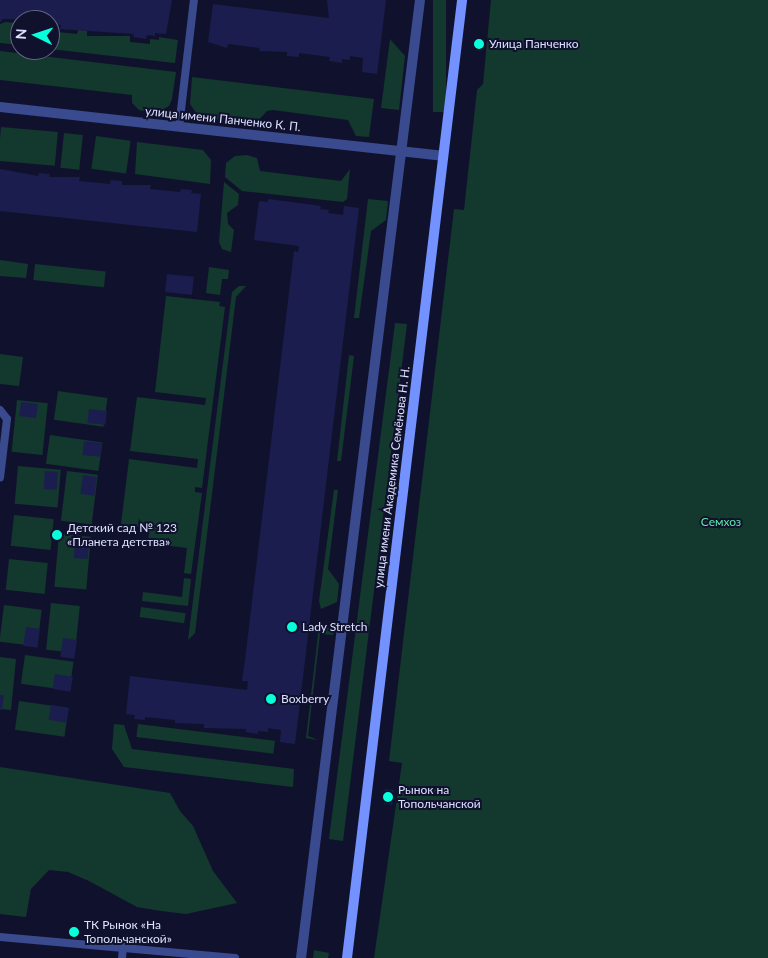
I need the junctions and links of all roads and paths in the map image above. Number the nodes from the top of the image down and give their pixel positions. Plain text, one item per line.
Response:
1 (194, 0) edge
2 (420, 0) edge
3 (462, 0) edge
4 (0, 107) edge
5 (178, 127) junction
6 (402, 152) junction
7 (442, 156) junction
8 (0, 410) edge
9 (0, 478) edge
10 (0, 937) edge
11 (124, 946) junction
12 (122, 958) edge
13 (235, 958) edge
14 (302, 958) edge
15 (347, 958) edge

1 - 5 lane
2 - 6 street
3 - 7 main road, улица имени Академика Семёнова Н. Н.
4 - 5 street, улица имени Панченко К. П.
5 - 6 street, улица имени Панченко К. П.
6 - 7 street, улица имени Панченко К. П.
6 - 14 street
7 - 15 main road, улица имени Академика Семёнова Н. Н.
8 - 9 lane
10 - 11 lane
11 - 12 lane
11 - 13 lane

